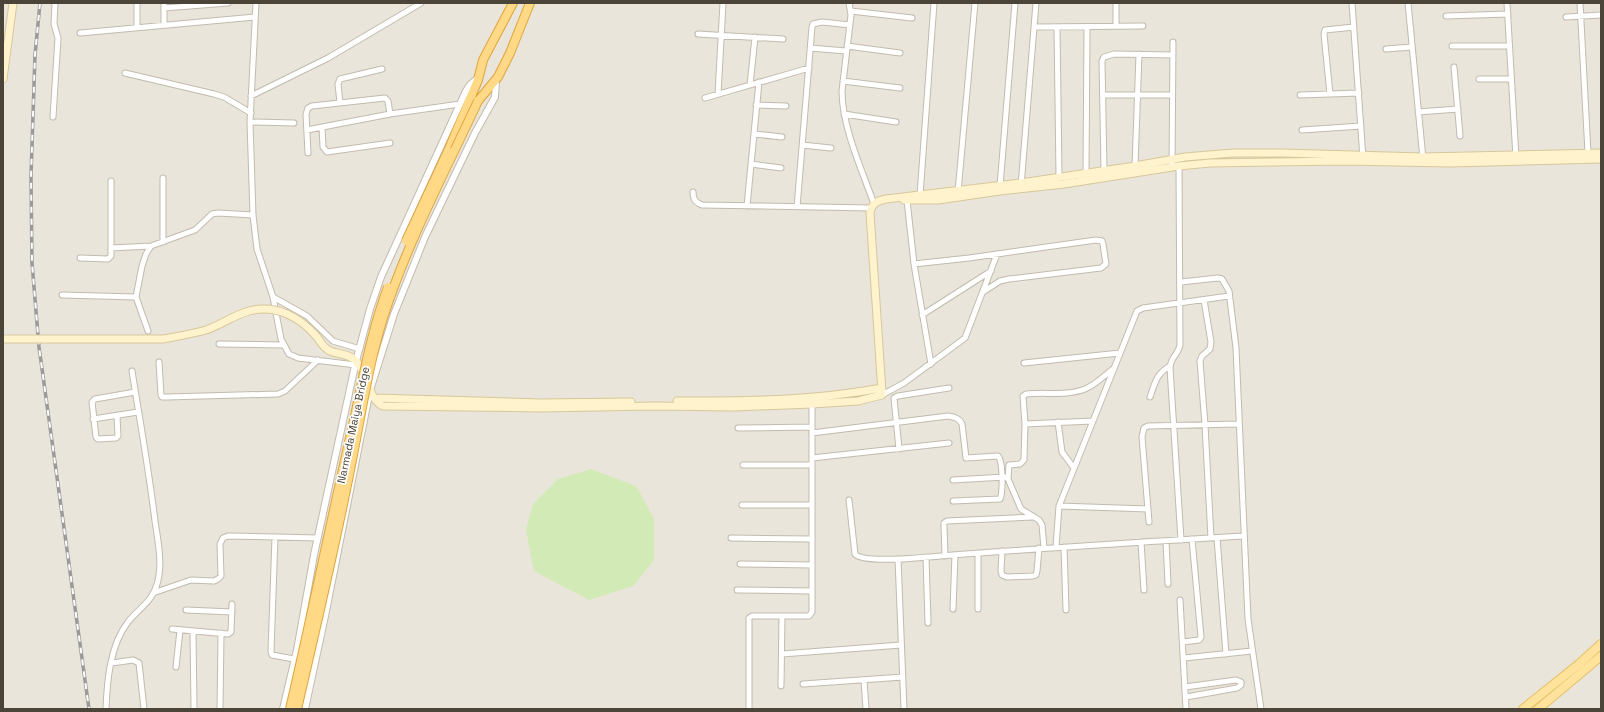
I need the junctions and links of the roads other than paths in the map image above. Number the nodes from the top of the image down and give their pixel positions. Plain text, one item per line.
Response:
1 (13, 3) edge
2 (55, 3) edge
3 (137, 3) edge
4 (226, 3) edge
5 (256, 3) edge
6 (421, 3) edge
7 (513, 3) edge
8 (530, 3) edge
9 (723, 3) edge
10 (849, 3) edge
11 (934, 3) edge
12 (975, 3) edge
13 (1015, 3) edge
14 (1036, 3) edge
15 (1116, 3) edge
16 (1352, 3) edge
17 (1408, 3) edge
18 (1507, 3) edge
19 (1580, 3) edge
20 (164, 6) edge
21 (851, 11) junction
22 (1508, 14) junction
23 (1601, 15) edge
24 (1446, 16) dead end
25 (1581, 16) junction
26 (255, 17) junction
27 (1566, 17) dead end
28 (912, 18) dead end
29 (164, 25) junction
30 (850, 25) junction
31 (1116, 26) junction
32 (1144, 26) dead end
33 (137, 27) junction
34 (1034, 27) junction
35 (1057, 27) junction
36 (1087, 27) junction
37 (1354, 27) junction
38 (80, 33) dead end
39 (698, 34) dead end
40 (721, 35) junction
41 (755, 37) junction
42 (783, 39) dead end
43 (1173, 42) dead end
44 (5, 44) edge
45 (1452, 46) dead end
46 (1509, 46) junction
47 (1412, 47) junction
48 (810, 48) junction
49 (846, 49) junction
50 (1386, 50) dead end
51 (900, 53) dead end
52 (1139, 54) junction
53 (1173, 55) junction
54 (1454, 67) dead end
55 (808, 68) junction
56 (382, 69) dead end
57 (125, 73) dead end
58 (479, 77) junction
59 (3, 79) edge
60 (1479, 79) dead end
61 (1511, 79) junction
62 (496, 80) junction
63 (843, 81) junction
64 (758, 82) junction
65 (750, 85) junction
66 (900, 88) dead end
67 (1359, 93) junction
68 (718, 94) junction
69 (1330, 94) junction
70 (1103, 95) junction
71 (1138, 95) junction
72 (1172, 95) junction
73 (1300, 95) dead end
74 (251, 96) junction
75 (704, 98) dead end
76 (475, 99) junction
77 (340, 103) junction
78 (460, 104) junction
79 (756, 105) junction
80 (786, 106) dead end
81 (1458, 109) junction
82 (1418, 112) junction
83 (251, 114) junction
84 (390, 114) junction
85 (844, 114) junction
86 (53, 117) dead end
87 (250, 122) junction
88 (896, 122) dead end
89 (294, 123) dead end
90 (1361, 126) junction
91 (322, 127) junction
92 (307, 130) junction
93 (1302, 130) dead end
94 (754, 134) junction
95 (1460, 136) dead end
96 (782, 137) dead end
97 (390, 143) dead end
98 (802, 145) junction
99 (831, 148) dead end
100 (1601, 152) edge
101 (1588, 153) junction
102 (308, 154) dead end
103 (1550, 157) junction
104 (1363, 158) junction
105 (1516, 158) junction
106 (1172, 159) junction
107 (1601, 159) edge
108 (1423, 160) junction
109 (751, 164) junction
110 (1135, 166) junction
111 (1176, 167) junction
112 (781, 168) dead end
113 (1104, 171) junction
114 (1086, 174) junction
115 (1059, 177) junction
116 (163, 178) dead end
117 (111, 181) dead end
118 (1000, 186) junction
119 (1021, 186) junction
120 (693, 192) dead end
121 (958, 194) junction
122 (920, 195) junction
123 (886, 199) junction
124 (907, 200) junction
125 (747, 206) junction
126 (872, 206) junction
127 (797, 207) junction
128 (253, 215) junction
129 (163, 242) junction
130 (151, 246) junction
131 (111, 248) junction
132 (997, 254) junction
133 (80, 258) dead end
134 (914, 264) junction
135 (991, 271) junction
136 (1181, 282) junction
137 (983, 292) junction
138 (62, 296) dead end
139 (1230, 296) junction
140 (136, 297) junction
141 (273, 297) junction
142 (1204, 300) junction
143 (1180, 303) junction
144 (922, 314) junction
145 (148, 331) dead end
146 (3, 339) edge
147 (219, 344) dead end
148 (283, 345) junction
149 (360, 348) junction
150 (1120, 353) junction
151 (318, 360) junction
152 (159, 362) dead end
153 (1024, 362) dead end
154 (356, 363) junction
155 (931, 364) junction
156 (1170, 366) junction
157 (1114, 369) junction
158 (132, 372) dead end
159 (949, 388) dead end
160 (370, 390) junction
161 (135, 392) junction
162 (882, 392) junction
163 (1150, 397) dead end
164 (376, 398) junction
165 (812, 404) junction
166 (138, 412) junction
167 (117, 416) junction
168 (93, 419) junction
169 (1093, 421) junction
170 (896, 422) junction
171 (1058, 422) junction
172 (1025, 424) junction
173 (1239, 424) junction
174 (1174, 425) junction
175 (1205, 425) junction
176 (812, 427) junction
177 (738, 428) dead end
178 (812, 433) junction
179 (950, 443) dead end
180 (899, 449) junction
181 (812, 458) junction
182 (743, 465) dead end
183 (812, 465) junction
184 (1074, 468) junction
185 (1002, 477) junction
186 (1008, 479) junction
187 (953, 480) dead end
188 (849, 500) dead end
189 (953, 501) dead end
190 (742, 505) dead end
191 (812, 505) junction
192 (1059, 506) junction
193 (1148, 509) junction
194 (1034, 517) junction
195 (1149, 522) dead end
196 (1243, 536) junction
197 (275, 537) junction
198 (318, 538) junction
199 (730, 538) dead end
200 (812, 538) junction
201 (1211, 538) junction
202 (1217, 538) junction
203 (1192, 539) junction
204 (1181, 540) junction
205 (1166, 541) junction
206 (1140, 542) junction
207 (1056, 547) junction
208 (1064, 547) junction
209 (1042, 548) junction
210 (1002, 551) junction
211 (978, 553) junction
212 (955, 555) junction
213 (945, 556) junction
214 (926, 557) junction
215 (898, 559) junction
216 (740, 564) dead end
217 (812, 566) junction
218 (1168, 584) dead end
219 (737, 590) dead end
220 (1144, 590) dead end
221 (812, 591) junction
222 (153, 593) junction
223 (1180, 600) dead end
224 (232, 604) dead end
225 (953, 609) dead end
226 (978, 609) dead end
227 (186, 610) dead end
228 (1066, 610) dead end
229 (232, 612) junction
230 (782, 616) junction
231 (928, 623) dead end
232 (172, 629) dead end
233 (180, 630) junction
234 (193, 631) junction
235 (221, 633) junction
236 (1183, 642) junction
237 (1601, 644) edge
238 (901, 645) junction
239 (1252, 650) junction
240 (782, 654) junction
241 (1226, 654) junction
242 (1601, 656) edge
243 (1184, 658) junction
244 (294, 659) junction
245 (112, 663) junction
246 (176, 667) dead end
247 (903, 677) junction
248 (864, 680) junction
249 (803, 684) dead end
250 (781, 686) dead end
251 (1185, 686) junction
252 (1186, 697) junction
253 (106, 709) edge
254 (144, 709) edge
255 (194, 709) edge
256 (220, 709) edge
257 (283, 709) edge
258 (290, 709) edge
259 (298, 709) edge
260 (305, 709) edge
261 (749, 709) edge
262 (866, 709) edge
263 (904, 709) edge
264 (1186, 709) edge
265 (1261, 709) edge
266 (1523, 709) edge
267 (1538, 709) edge

1 - 44 main road
2 - 86 street
3 - 33 street
4 - 20 street
5 - 26 street
6 - 74 street
7 - 58 highway
8 - 62 highway
9 - 40 street
10 - 21 street
11 - 122 street
12 - 121 street
13 - 118 street
14 - 34 street
15 - 31 street
16 - 37 street
17 - 47 street
18 - 22 street
19 - 25 street
20 - 29 street
21 - 28 street
21 - 30 street
22 - 24 street
22 - 46 street
23 - 25 street
25 - 27 street
25 - 101 street
26 - 29 street
26 - 74 street
29 - 33 street
30 - 48 street
30 - 49 street
31 - 32 street
31 - 36 street
33 - 38 street
34 - 35 street
34 - 119 street
35 - 36 street
35 - 115 street
36 - 114 street
37 - 67 street
37 - 69 street
39 - 40 street
40 - 41 street
40 - 68 street
41 - 42 street
41 - 65 street
43 - 53 street
44 - 59 main road
45 - 46 street
46 - 61 street
47 - 50 street
47 - 82 street
48 - 49 street
48 - 55 street
49 - 51 street
49 - 63 street
52 - 53 street
52 - 70 street
52 - 71 street
53 - 72 street
54 - 81 street
55 - 64 street
55 - 98 street
56 - 77 street
57 - 83 street
58 - 76 highway
58 - 78 street
60 - 61 street
61 - 105 street
62 - 76 highway
62 - 160 street
63 - 66 street
63 - 85 street
64 - 65 street
64 - 79 street
65 - 68 street
67 - 69 street
67 - 90 street
68 - 75 street
69 - 73 street
70 - 71 street
70 - 113 street
71 - 72 street
71 - 110 street
72 - 106 street
74 - 83 street
76 - 258 highway, Narmada Maiya Bridge, bridge
76 - 259 highway, bridge
77 - 84 street
77 - 92 street
78 - 84 street
78 - 149 street
79 - 80 street
79 - 94 street
81 - 82 street
81 - 95 street
82 - 108 street
83 - 87 street
84 - 91 street
85 - 88 street
85 - 126 street
87 - 89 street
87 - 128 street
90 - 93 street
90 - 104 street
91 - 92 street
91 - 97 street
92 - 102 street
94 - 96 street
94 - 109 street
98 - 99 street
98 - 127 street
100 - 101 main road
101 - 103 main road
103 - 105 main road
103 - 107 main road
104 - 106 main road
104 - 108 main road
104 - 111 main road
105 - 108 main road
106 - 110 main road
106 - 111 street
109 - 112 street
109 - 125 street
110 - 113 main road
111 - 119 main road
111 - 136 street
113 - 114 main road
114 - 115 main road
115 - 119 main road
116 - 129 street
117 - 131 street
118 - 119 main road
118 - 121 main road
119 - 121 main road
120 - 125 street
121 - 122 main road
121 - 124 main road
122 - 123 main road
123 - 124 main road
123 - 126 main road
124 - 134 street
125 - 127 street
126 - 127 street
126 - 162 main road
128 - 129 street
128 - 141 street
129 - 130 street
130 - 131 street
130 - 140 street
131 - 133 street
132 - 134 street
132 - 135 street
132 - 137 street
134 - 144 street
135 - 137 street
135 - 144 street
136 - 139 street
136 - 143 street
137 - 155 street
138 - 140 street
139 - 142 street
139 - 173 street
140 - 145 street
141 - 148 street
141 - 149 street
142 - 143 street
142 - 175 street
143 - 150 street
143 - 156 street
144 - 155 street
146 - 154 main road, bridge
147 - 148 street
148 - 151 street
149 - 154 street
150 - 153 street
150 - 157 street
151 - 152 street
151 - 154 street
154 - 160 main road
154 - 198 street
155 - 162 street
156 - 163 street
156 - 174 street
157 - 169 street
157 - 172 street
158 - 161 street
159 - 170 street
160 - 164 main road
160 - 260 street
161 - 166 street
161 - 168 street
162 - 164 main road
162 - 165 main road
164 - 165 main road
165 - 176 street
166 - 167 street
166 - 222 street
167 - 168 street
167 - 168 street
169 - 171 street
169 - 184 street
170 - 178 street
170 - 180 street
170 - 185 street
171 - 172 street
171 - 184 street
172 - 186 street
173 - 175 street
173 - 196 street
174 - 175 street
174 - 193 street
174 - 204 street
175 - 201 street
176 - 177 street
176 - 178 street
178 - 181 street
179 - 180 street
180 - 181 street
181 - 183 street
182 - 183 street
183 - 191 street
184 - 192 street
185 - 186 street
185 - 187 street
185 - 189 street
186 - 194 street
188 - 215 street
190 - 191 street
191 - 200 street
192 - 193 street
192 - 207 street
193 - 195 street
194 - 209 street
194 - 213 street
196 - 202 street
196 - 239 street
197 - 198 street
197 - 222 street
197 - 244 street
198 - 244 street
199 - 200 street
200 - 217 street
201 - 202 street
201 - 203 street
202 - 241 street
203 - 204 street
203 - 236 street
204 - 205 street
205 - 206 street
205 - 218 street
206 - 208 street
206 - 220 street
207 - 208 street
207 - 209 street
208 - 228 street
209 - 210 street
209 - 210 street
210 - 211 street
211 - 212 street
211 - 226 street
212 - 213 street
212 - 225 street
213 - 214 street
214 - 215 street
214 - 231 street
215 - 238 street
216 - 217 street
217 - 221 street
219 - 221 street
221 - 230 street
222 - 245 street
223 - 236 street
224 - 229 street
227 - 229 street
229 - 235 street
230 - 240 street
230 - 261 street
232 - 233 street
233 - 234 street
233 - 246 street
234 - 235 street
234 - 255 street
235 - 256 street
236 - 243 street
237 - 266 main road
238 - 240 street
238 - 247 street
239 - 241 street
239 - 265 street
240 - 250 street
241 - 243 street
242 - 267 main road
243 - 251 street
244 - 257 street
245 - 253 street
245 - 254 street
247 - 248 street
247 - 263 street
248 - 249 street
248 - 262 street
251 - 252 street
251 - 252 street
252 - 264 street

